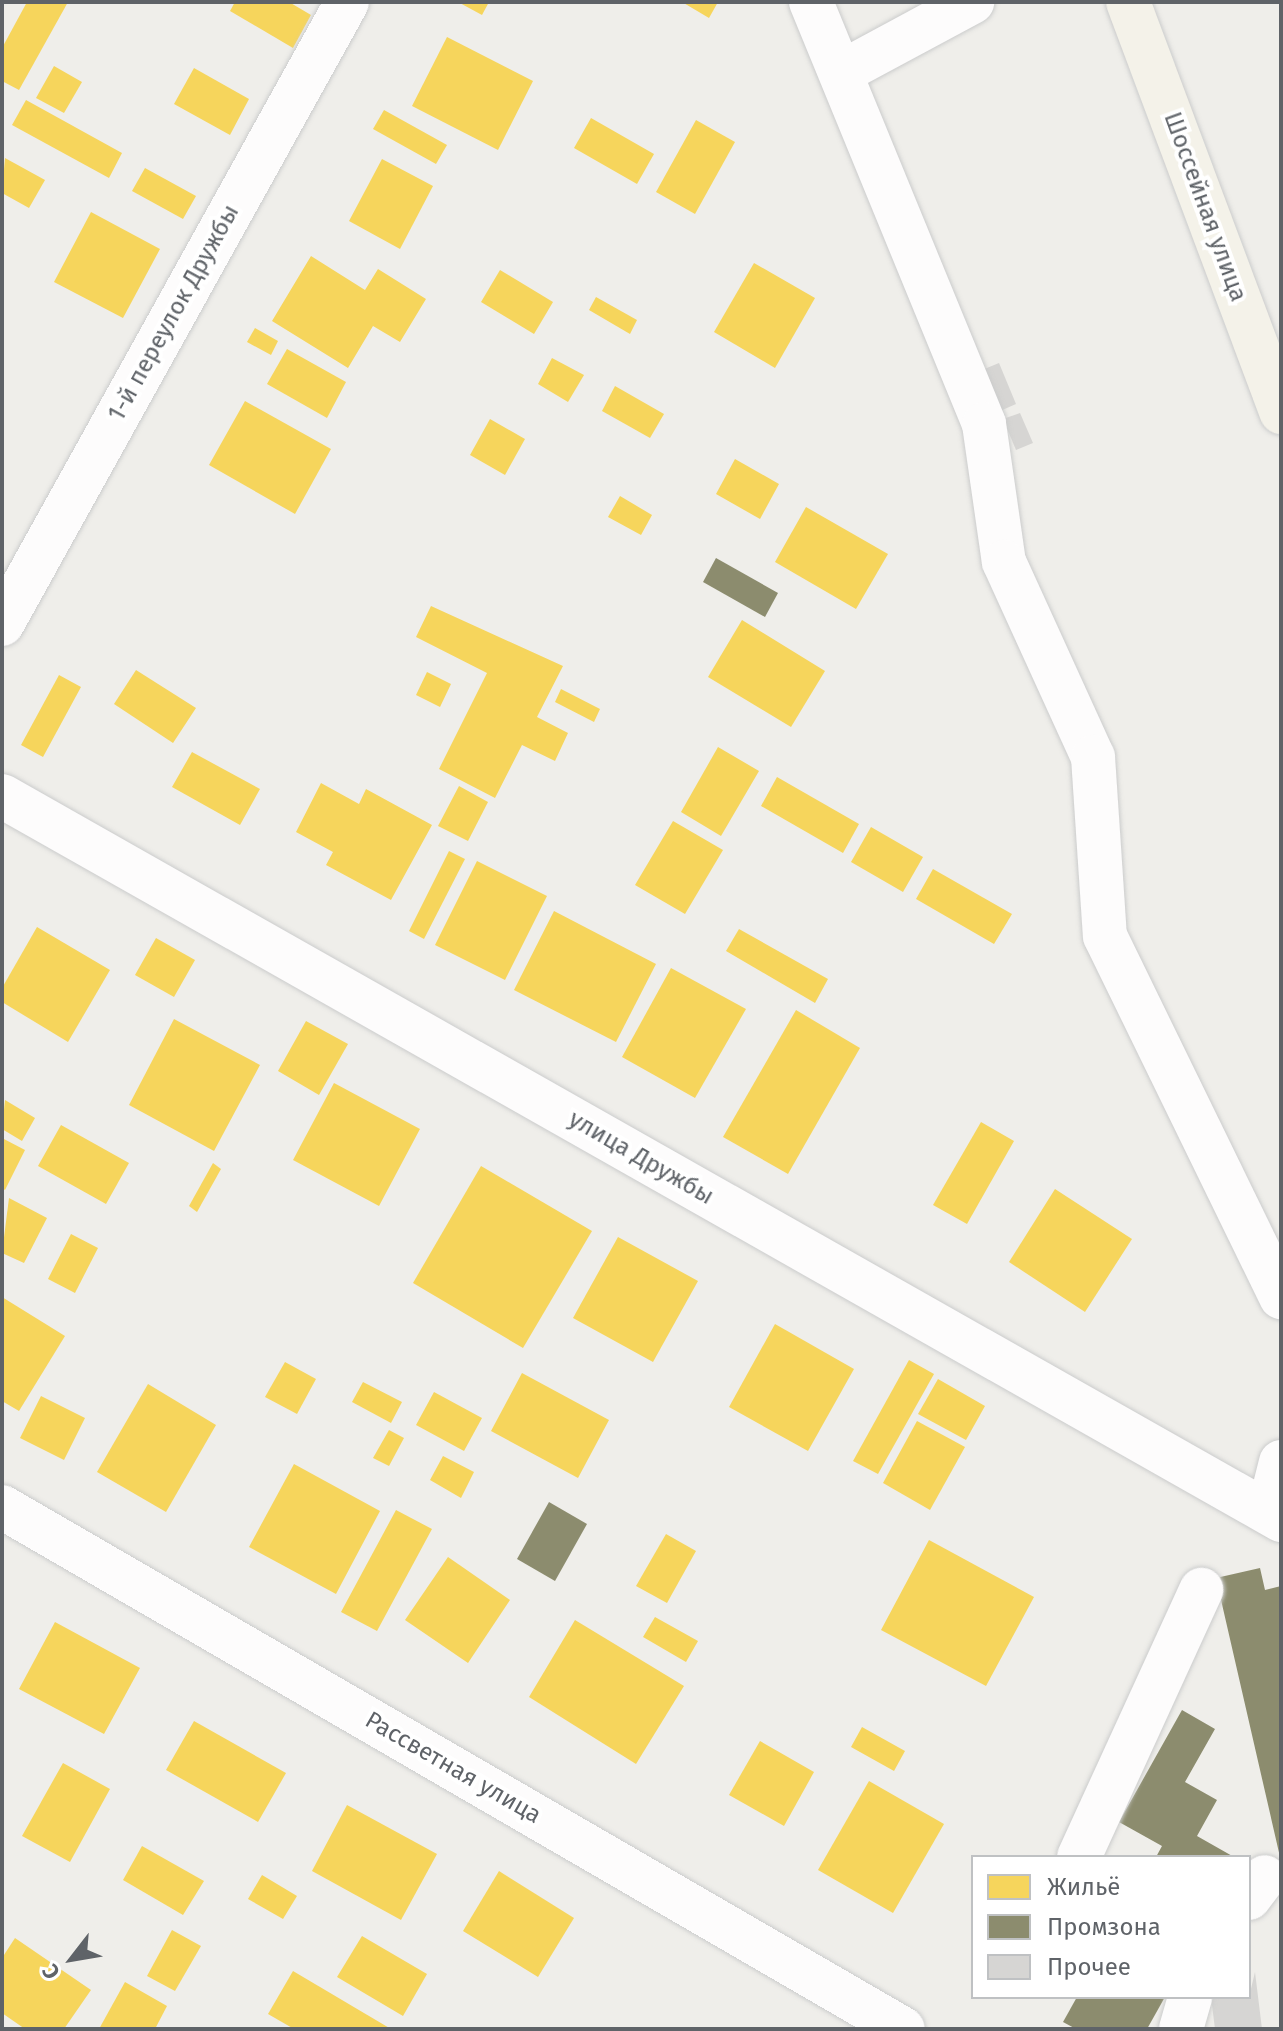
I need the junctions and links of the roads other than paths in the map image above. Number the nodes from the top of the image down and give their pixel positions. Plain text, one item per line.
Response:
1 (347, 2) edge
2 (811, 2) edge
3 (972, 2) edge
4 (1128, 2) edge
5 (842, 72) junction
6 (1281, 412) edge
7 (2, 624) edge
8 (2, 796) edge
9 (1281, 1297) edge
10 (1281, 1462) edge
11 (1281, 1498) edge
12 (2, 1507) edge
13 (1281, 1520) edge
14 (1201, 1590) dead end
15 (1080, 1855) edge
16 (1189, 1999) edge
17 (903, 2029) edge
18 (1181, 2029) edge

1 - 7 street, 1-й переулок Дружбы
2 - 5 street
3 - 5 street
4 - 6 main road, Шоссейная улица
5 - 9 street
8 - 13 street, улица Дружбы
10 - 11 street
12 - 17 street, Рассветная улица
14 - 15 street
16 - 18 street

